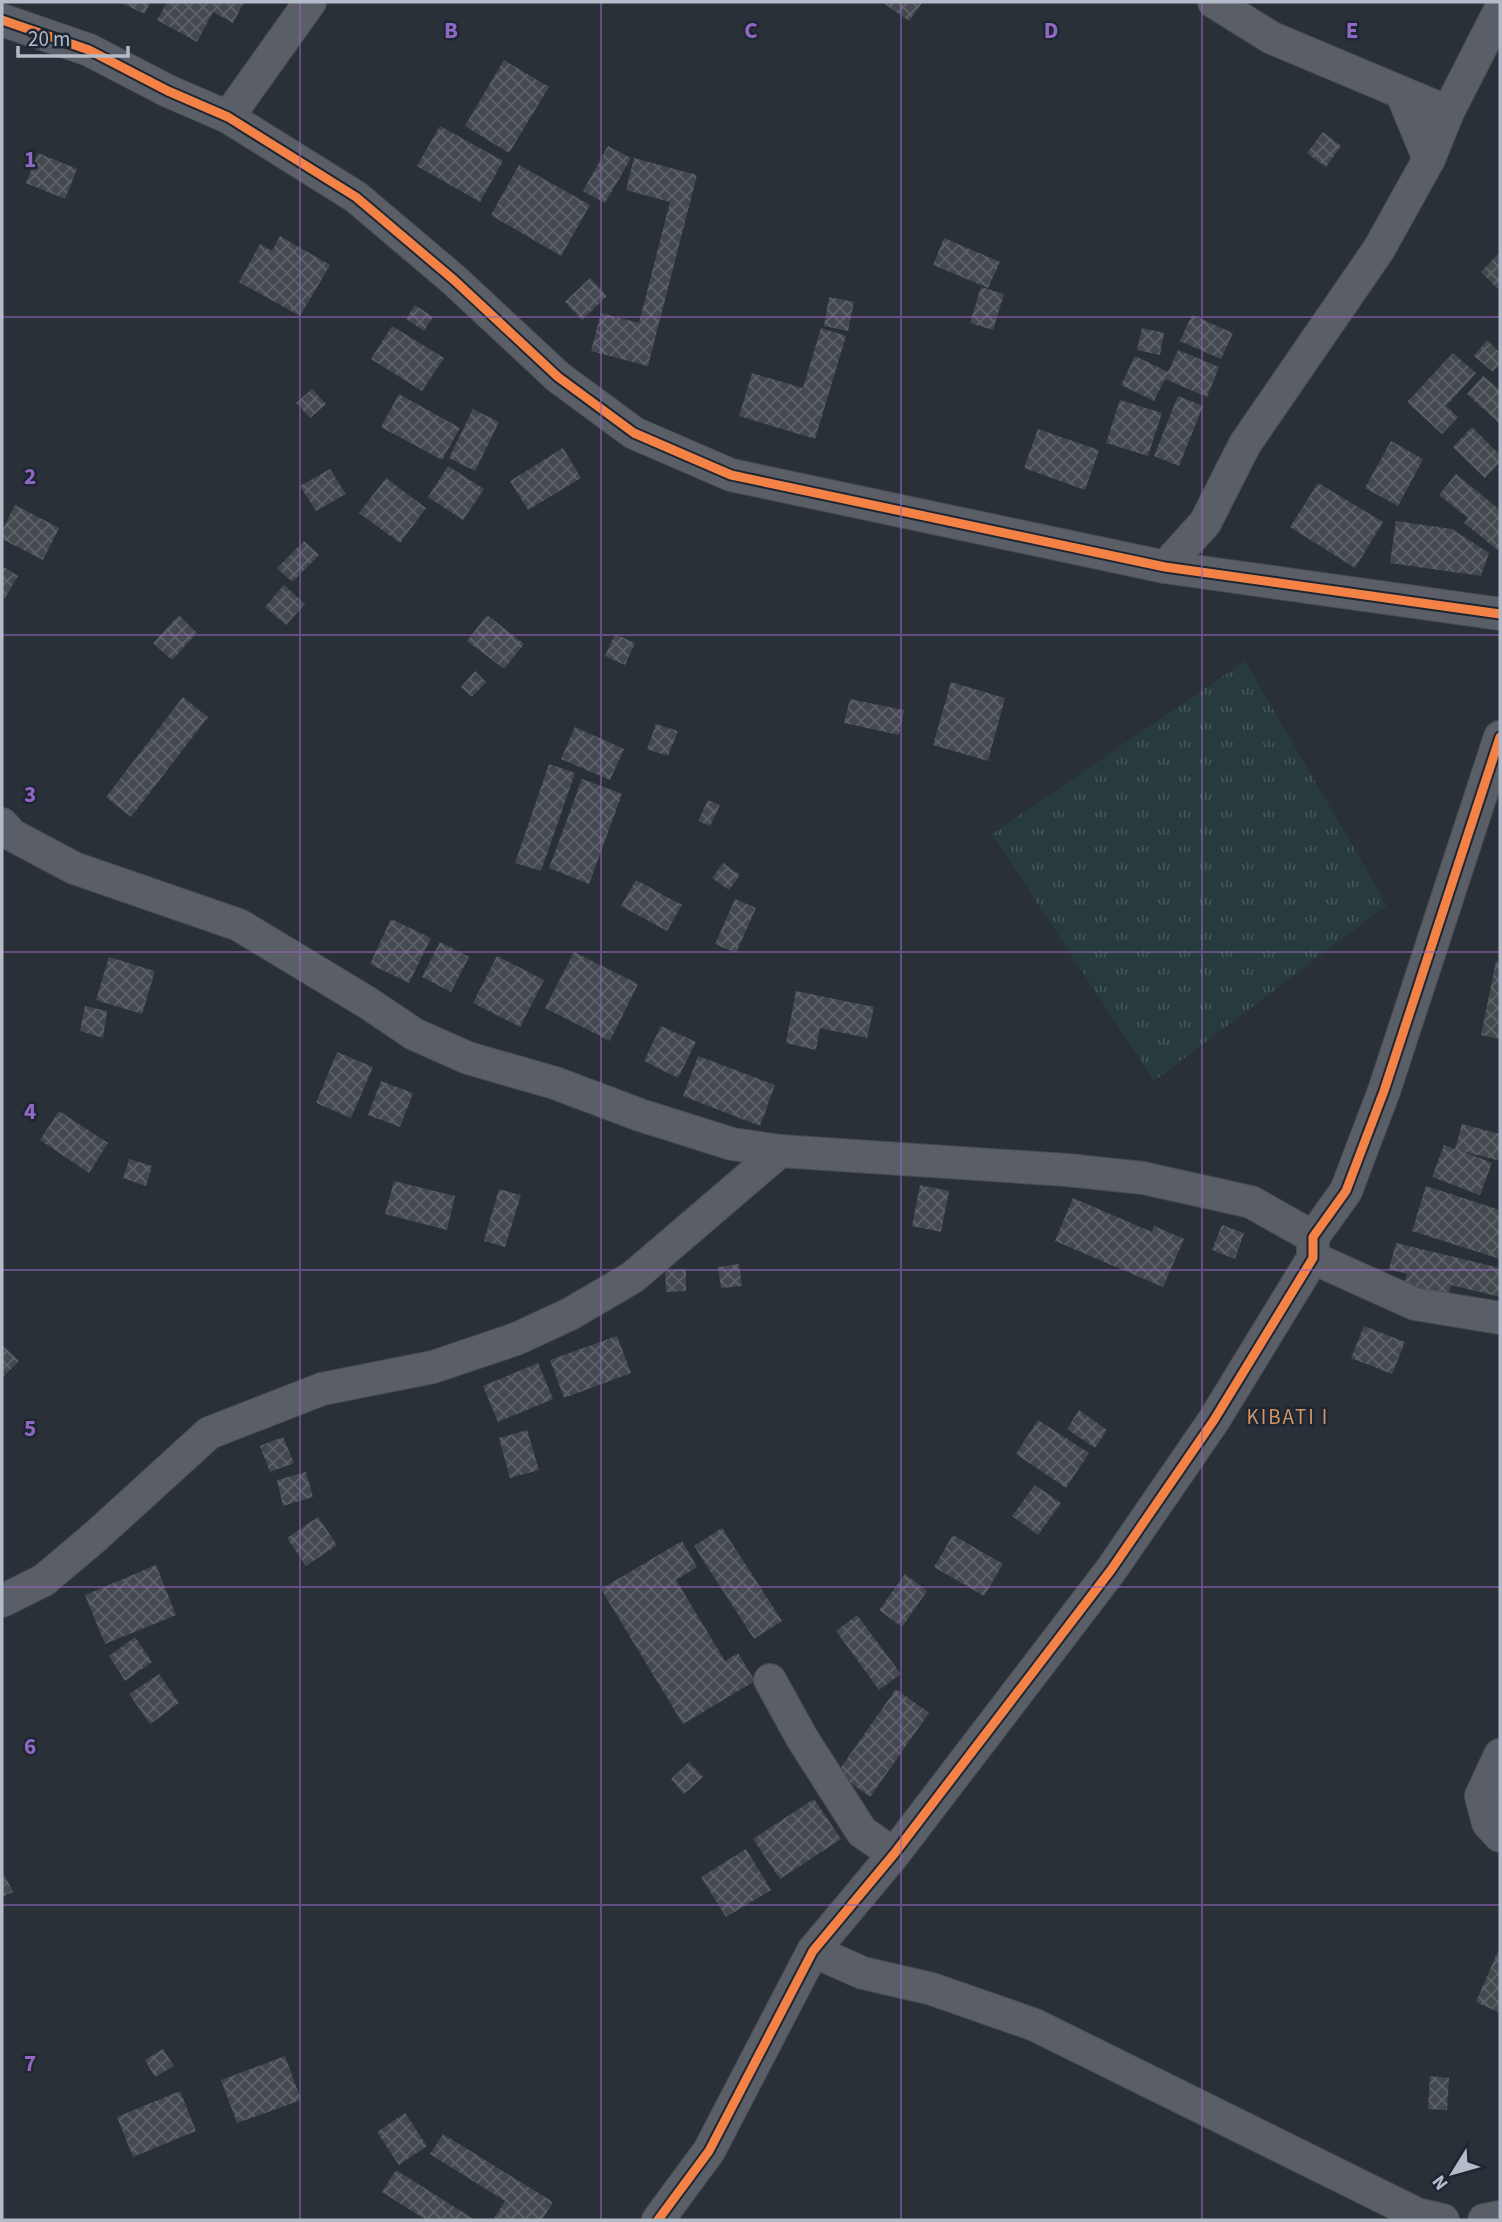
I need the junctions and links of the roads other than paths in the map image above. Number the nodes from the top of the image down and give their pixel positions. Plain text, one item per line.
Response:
1 (310, 2) edge
2 (1214, 2) edge
3 (1500, 10) edge
4 (2, 20) edge
5 (1402, 94) junction
6 (1448, 111) junction
7 (228, 117) junction
8 (1429, 159) junction
9 (1165, 567) junction
10 (1500, 614) edge
11 (1500, 737) edge
12 (2, 824) edge
13 (780, 1151) junction
14 (1313, 1248) junction
15 (1500, 1318) edge
16 (2, 1601) edge
17 (771, 1680) dead end
18 (1500, 1755) edge
19 (1500, 1836) edge
20 (894, 1854) junction
21 (813, 1951) junction
22 (1500, 2217) edge
23 (658, 2220) edge
24 (1443, 2220) edge
25 (1484, 2220) edge

1 - 7 street
2 - 5 street
3 - 6 street
4 - 7 street
5 - 6 street
5 - 8 street
6 - 8 street
7 - 9 street
8 - 9 street
9 - 10 street
11 - 14 street
12 - 13 street
13 - 14 street
13 - 16 street
14 - 15 street
14 - 20 street
17 - 20 street
18 - 19 street
20 - 21 street
21 - 23 street
21 - 24 street
22 - 25 street

